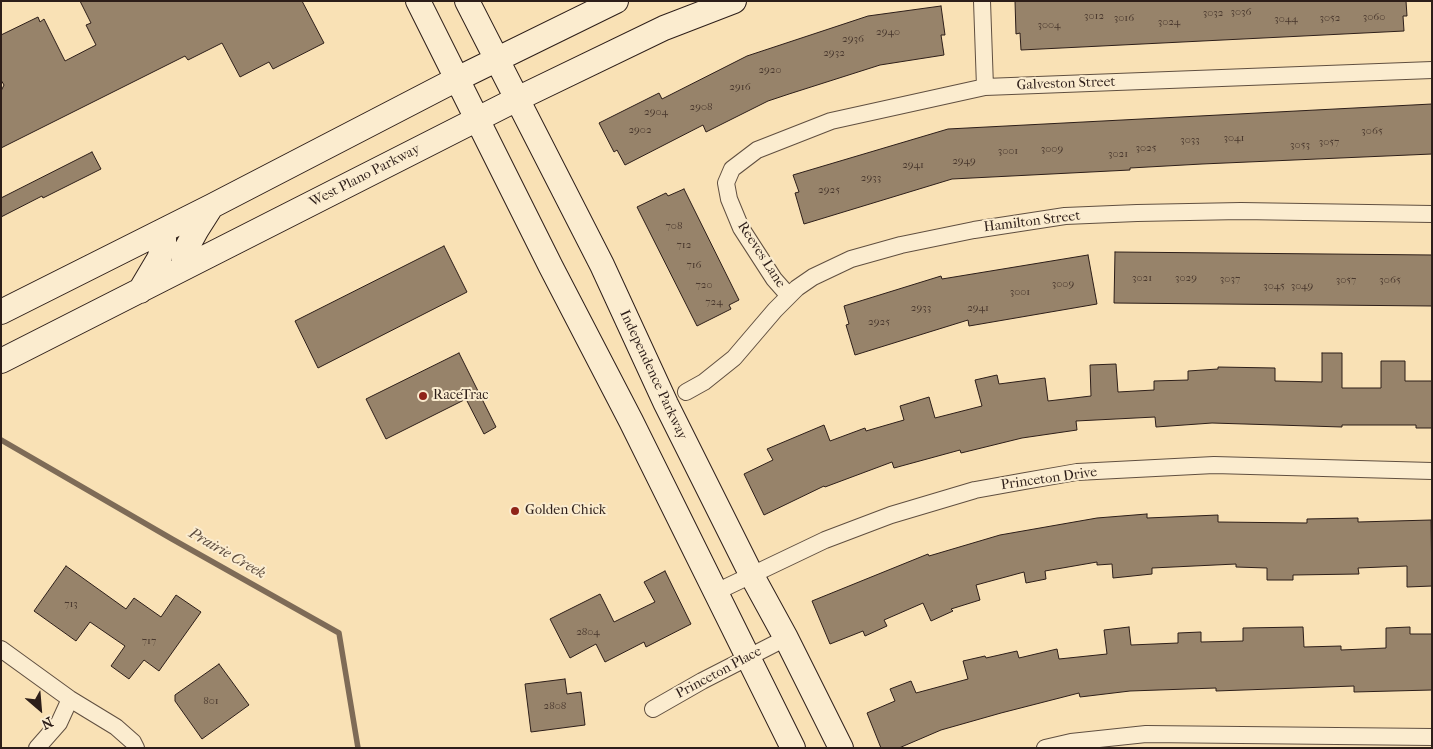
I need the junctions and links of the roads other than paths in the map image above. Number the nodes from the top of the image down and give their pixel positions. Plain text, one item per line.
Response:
1 (418, 1) edge
2 (467, 1) edge
3 (616, 1) edge
4 (734, 1) edge
5 (982, 1) edge
6 (497, 60) junction
7 (1432, 70) edge
8 (457, 79) junction
9 (985, 87) junction
10 (517, 99) junction
11 (476, 119) junction
12 (726, 184) joint
13 (212, 206) junction
14 (1432, 214) edge
15 (164, 231) junction
16 (182, 269) junction
17 (140, 291) junction
18 (788, 296) junction
19 (1, 312) edge
20 (1, 362) edge
21 (686, 392) dead end
22 (1432, 471) edge
23 (751, 574) junction
24 (716, 592) junction
25 (786, 638) junction
26 (1, 650) edge
27 (748, 658) junction
28 (70, 699) junction
29 (653, 709) dead end
30 (1432, 737) edge
31 (37, 748) edge
32 (136, 748) edge
33 (793, 748) edge
34 (842, 748) edge
35 (1045, 748) edge

1 - 8 main road
2 - 6 main road, Independence Parkway
3 - 6 main road
4 - 10 main road, West Plano Parkway
5 - 9 street
6 - 8 main road
6 - 10 main road, Independence Parkway
7 - 9 street, Galveston Street
8 - 11 main road
8 - 13 main road
9 - 12 street, Galveston Street
10 - 11 main road, West Plano Parkway
10 - 23 main road, Independence Parkway
11 - 16 main road, West Plano Parkway
11 - 24 main road
12 - 18 street, Reeves Lane
13 - 15 main road
13 - 16 main road
14 - 18 street, Hamilton Street
15 - 17 main road
15 - 19 main road
16 - 17 main road, West Plano Parkway
17 - 20 main road, West Plano Parkway
18 - 21 street, Hamilton Street
22 - 23 street, Princeton Drive
23 - 24 street, Princeton Drive
23 - 25 main road, Independence Parkway
24 - 27 main road
25 - 27 street, Princeton Place
25 - 34 main road, Independence Parkway
26 - 28 street
27 - 29 street, Princeton Place
27 - 33 main road
28 - 31 street
28 - 32 street
30 - 35 street

